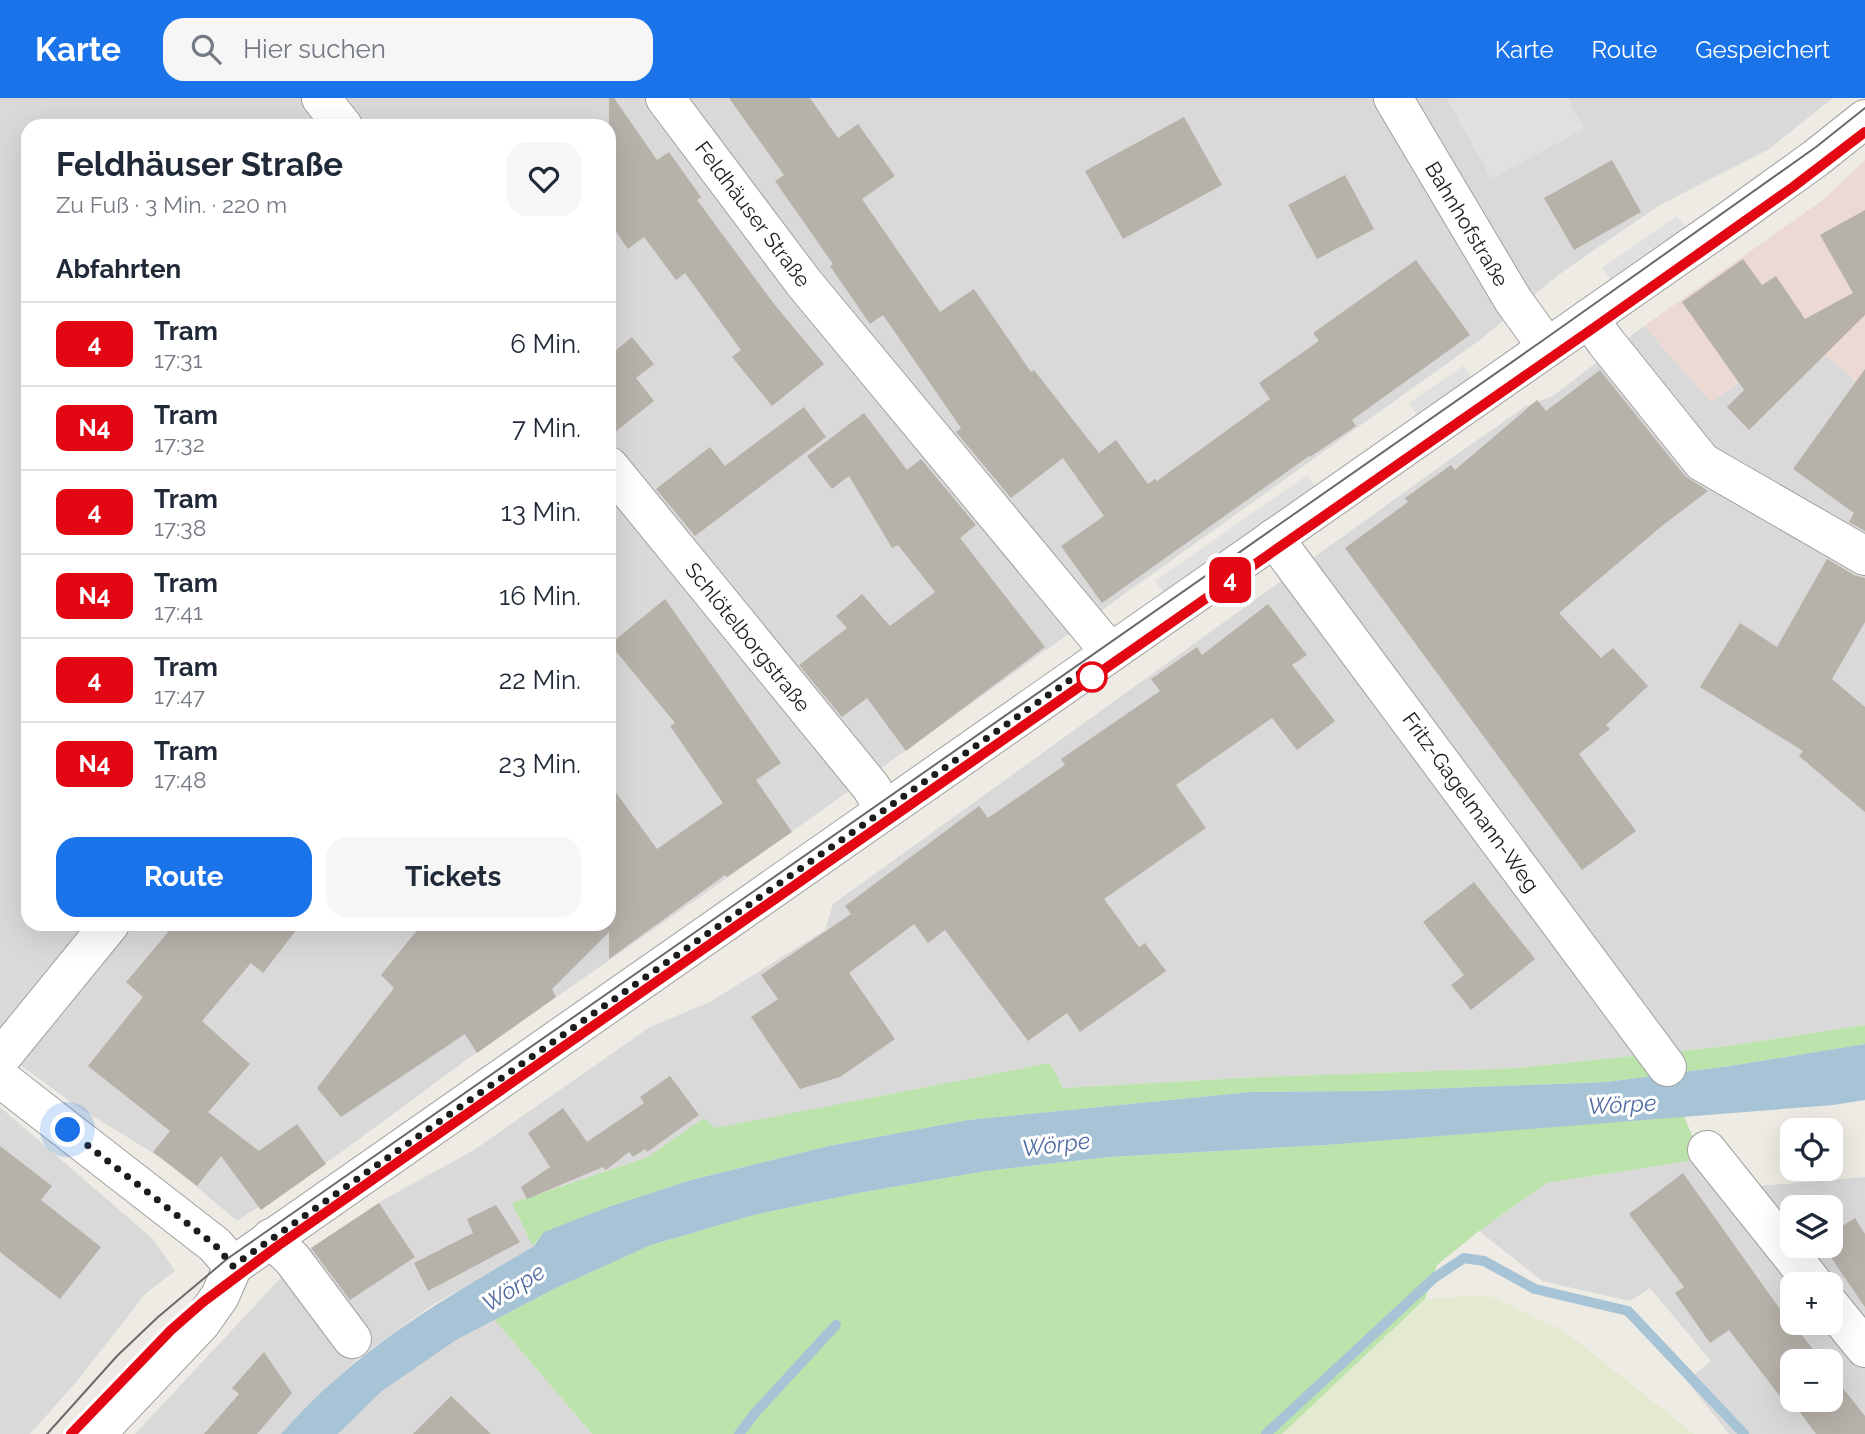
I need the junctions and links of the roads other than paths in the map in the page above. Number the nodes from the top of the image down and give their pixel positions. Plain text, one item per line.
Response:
1 (321, 98) edge
2 (665, 98) edge
3 (1393, 98) edge
4 (337, 119) edge
5 (1865, 120) edge
6 (1589, 318) junction
7 (1547, 347) junction
8 (616, 475) edge
9 (1274, 538) junction
10 (1865, 556) edge
11 (1110, 652) junction
12 (884, 809) junction
13 (104, 931) edge
14 (0, 1059) edge
15 (1667, 1067) dead end
16 (0, 1078) edge
17 (1707, 1150) dead end
18 (271, 1238) junction
19 (233, 1266) junction
20 (1804, 1272) edge
21 (1843, 1321) edge
22 (352, 1339) dead end
23 (1865, 1348) edge
24 (96, 1434) edge

1 - 4 street
2 - 11 street, Feldhäuser Straße
3 - 7 street, Bahnhofstraße
5 - 6 street
6 - 7 street
6 - 10 street
7 - 9 street
8 - 12 street, Schlötelborgstraße
9 - 11 street
9 - 15 street, Fritz-Gagelmann-Weg
11 - 12 street
12 - 18 street
13 - 14 street
16 - 19 street
17 - 20 street
18 - 19 street
18 - 22 street
19 - 24 street
21 - 23 street

